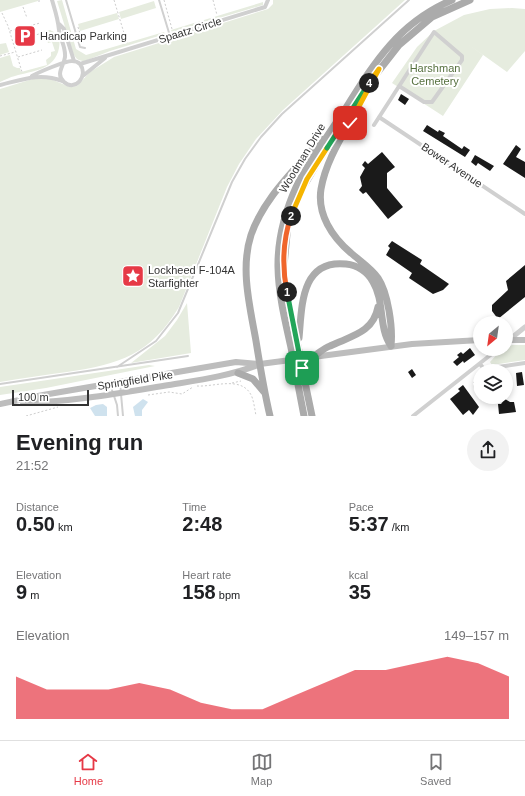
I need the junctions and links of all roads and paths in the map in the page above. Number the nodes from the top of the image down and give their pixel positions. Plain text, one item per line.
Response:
1 (52, 0) edge
2 (66, 0) edge
3 (114, 0) edge
4 (159, 0) edge
5 (164, 0) edge
6 (213, 0) edge
7 (268, 0) edge
8 (409, 0) edge
9 (452, 0) edge
10 (470, 0) edge
11 (23, 7) dead end
12 (2, 13) dead end
13 (217, 15) dead end
14 (27, 18) dead end
15 (40, 22) dead end
16 (59, 24) junction
17 (172, 29) dead end
18 (10, 32) junction
19 (42, 33) dead end
20 (170, 36) junction
21 (13, 42) junction
22 (127, 43) dead end
23 (85, 48) dead end
24 (42, 50) dead end
25 (16, 52) junction
26 (0, 56) edge
27 (107, 56) junction
28 (17, 57) junction
29 (74, 61) junction
30 (64, 64) junction
31 (80, 64) junction
32 (379, 69) junction
33 (22, 72) dead end
34 (84, 75) junction
35 (32, 76) junction
36 (63, 81) junction
37 (0, 85) edge
38 (399, 86) junction
39 (345, 110) junction
40 (379, 117) junction
41 (374, 125) dead end
42 (525, 214) edge
43 (378, 296) junction
44 (525, 327) edge
45 (513, 336) edge
46 (473, 340) edge
47 (525, 340) edge
48 (513, 341) edge
49 (391, 346) junction
50 (296, 349) junction
51 (188, 356) dead end
52 (314, 356) junction
53 (490, 356) edge
54 (525, 363) edge
55 (260, 364) junction
56 (480, 364) edge
57 (513, 365) edge
58 (117, 367) junction
59 (299, 368) junction
60 (473, 369) edge
61 (238, 373) junction
62 (119, 382) junction
63 (110, 383) junction
64 (0, 384) edge
65 (121, 393) junction
66 (112, 394) junction
67 (265, 394) junction
68 (144, 395) dead end
69 (11, 403) junction
70 (0, 404) edge
71 (63, 406) dead end
72 (26, 416) edge
73 (118, 416) edge
74 (123, 416) edge
75 (256, 416) edge
76 (270, 416) edge
77 (304, 416) edge
78 (312, 416) edge
79 (413, 416) edge

1 - 16 street
2 - 23 lane
3 - 22 path
4 - 20 lane
5 - 17 path
6 - 13 path
7 - 20 street, Spaatz Circle
8 - 58 lane
9 - 39 main road, Woodman Drive
10 - 32 main road, Woodman Drive
11 - 14 path
12 - 18 path
15 - 18 path
16 - 29 street
16 - 30 street
18 - 21 path
19 - 21 path
20 - 27 street, Spaatz Circle
21 - 25 path
24 - 28 path
25 - 26 path
25 - 28 path
27 - 31 street, Spaatz Circle
27 - 34 street
28 - 33 path
29 - 30 street
29 - 31 street
30 - 35 street
30 - 36 street
31 - 34 street
32 - 49 main road
32 - 50 main road, Woodman Drive
34 - 36 street
35 - 36 street
35 - 37 street
38 - 38 street
38 - 40 street
39 - 50 main road, Woodman Drive
39 - 55 main road
40 - 41 street
40 - 42 street, Bower Avenue
43 - 49 main road
43 - 50 main road
43 - 52 main road
44 - 45 street
46 - 49 main road, Springfield Pike
47 - 48 main road
49 - 52 main road, Springfield Pike
50 - 59 main road, bridge
51 - 58 lane
52 - 55 main road, Springfield Pike
53 - 56 street
54 - 57 street
55 - 61 main road, Springfield Pike
55 - 62 main road, Springfield Pike
55 - 67 main road
58 - 64 lane
59 - 77 main road
59 - 78 main road
60 - 79 street
61 - 65 main road, Springfield Pike
61 - 67 main road
62 - 63 main road, Springfield Pike
62 - 65 lane
63 - 66 lane
63 - 69 main road, Springfield Pike
65 - 66 main road, Springfield Pike
65 - 74 lane
66 - 69 main road, Springfield Pike
66 - 73 lane
67 - 76 main road
68 - 75 path
69 - 70 main road, Springfield Pike
71 - 72 path

